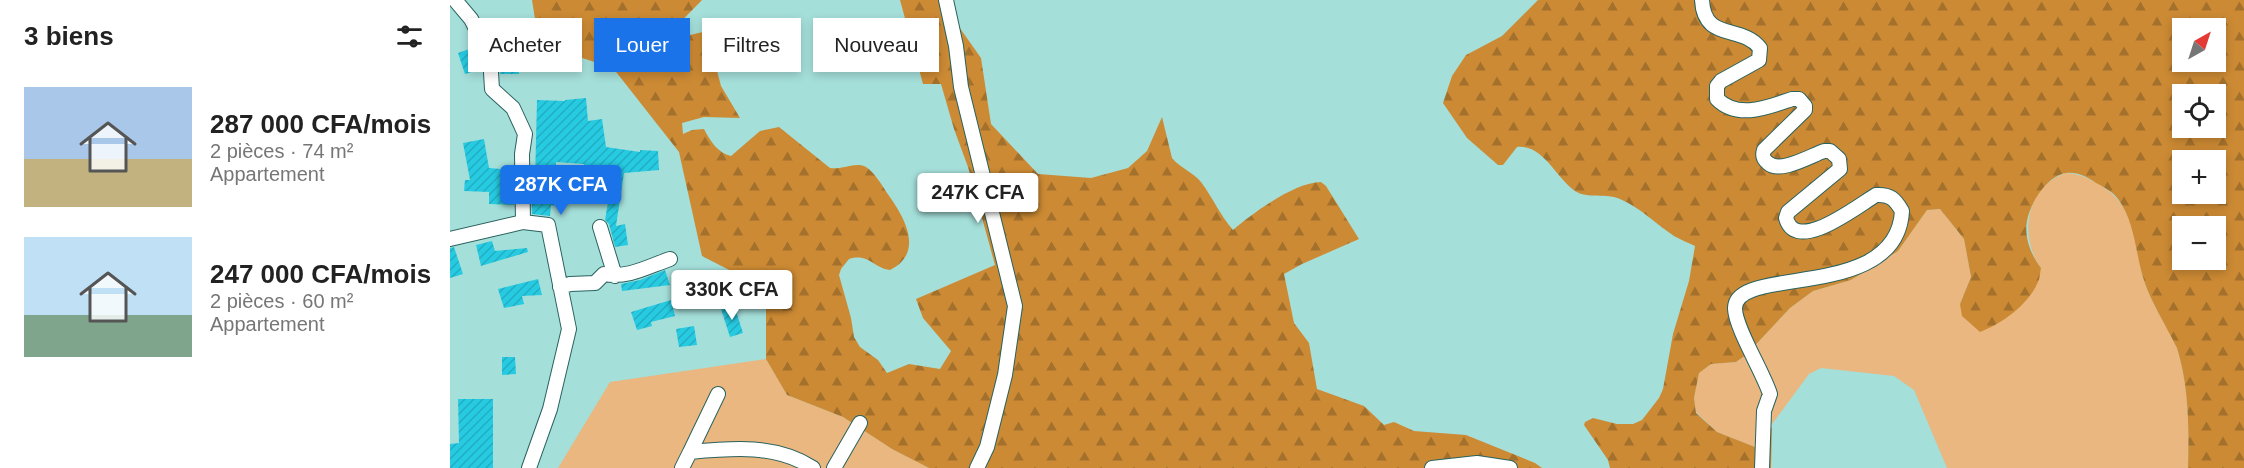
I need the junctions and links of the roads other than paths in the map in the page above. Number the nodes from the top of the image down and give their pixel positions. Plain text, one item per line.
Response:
1 (452, 0) edge
2 (946, 0) edge
3 (1702, 0) edge
4 (523, 222) junction
5 (600, 227) dead end
6 (450, 238) edge
7 (670, 259) dead end
8 (615, 276) junction
9 (560, 287) junction
10 (718, 394) dead end
11 (860, 423) dead end
12 (690, 452) junction
13 (529, 468) edge
14 (682, 468) edge
15 (813, 468) edge
16 (834, 468) edge
17 (977, 468) edge
18 (1432, 468) edge
19 (1510, 468) edge
20 (1762, 468) edge

1 - 4 street
2 - 17 street
3 - 20 street
4 - 6 street
4 - 9 street
5 - 8 street
7 - 8 street
8 - 9 street
9 - 13 street
10 - 12 street
11 - 16 street
12 - 14 street
12 - 15 street
18 - 19 street

